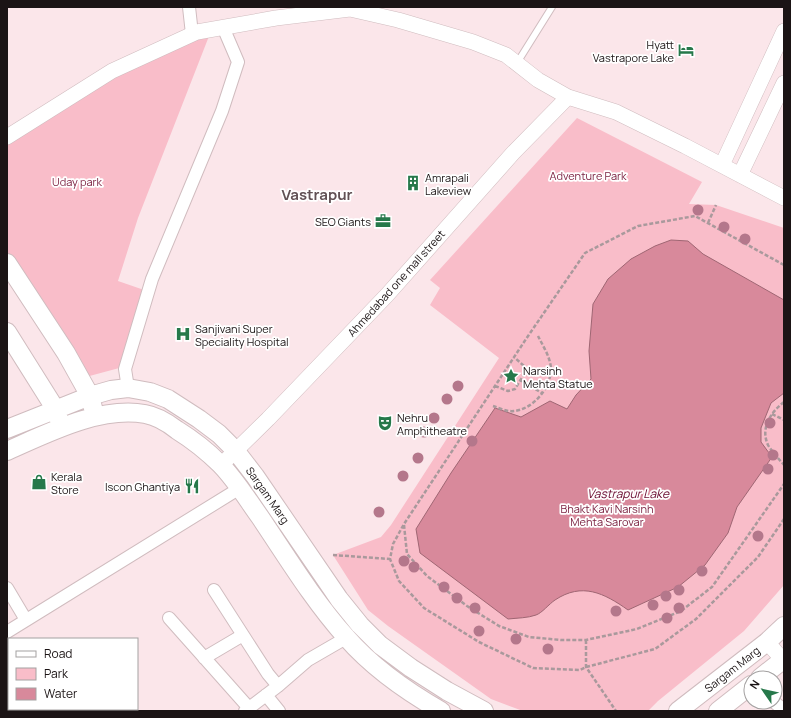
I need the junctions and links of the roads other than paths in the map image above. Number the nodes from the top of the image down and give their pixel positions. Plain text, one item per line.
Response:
1 (189, 7) edge
2 (552, 7) edge
3 (351, 8) edge
4 (223, 27) junction
5 (784, 31) edge
6 (192, 34) junction
7 (517, 63) junction
8 (784, 83) edge
9 (568, 97) junction
10 (7, 137) edge
11 (722, 165) junction
12 (740, 175) junction
13 (784, 198) edge
14 (7, 263) edge
15 (7, 332) edge
16 (128, 388) junction
17 (90, 396) junction
18 (56, 410) junction
19 (95, 417) junction
20 (62, 428) junction
21 (7, 429) edge
22 (235, 450) junction
23 (7, 451) edge
24 (221, 465) junction
25 (240, 488) junction
26 (7, 588) edge
27 (214, 590) dead end
28 (169, 618) dead end
29 (26, 620) junction
30 (784, 626) edge
31 (7, 632) edge
32 (243, 635) junction
33 (346, 638) junction
34 (767, 642) junction
35 (204, 658) junction
36 (783, 659) edge
37 (770, 670) edge
38 (278, 686) junction
39 (743, 691) edge
40 (266, 695) junction
41 (247, 710) edge
42 (279, 711) edge
43 (441, 711) edge
44 (484, 711) edge
45 (678, 711) edge
46 (718, 711) edge

1 - 6 street
2 - 7 lane
3 - 4 street
3 - 7 street
4 - 6 street
4 - 16 street
5 - 11 street
6 - 10 street
7 - 9 street
8 - 12 street
9 - 11 street
9 - 22 street, Ahmedabad one mall street
11 - 12 street
12 - 13 street
14 - 17 main road
15 - 18 main road
16 - 17 main road, Sargam Marg
16 - 22 main road, Sargam Marg
17 - 18 main road, Sargam Marg
17 - 19 main road
18 - 20 main road
18 - 21 main road, Sargam Marg
19 - 20 main road, Sargam Marg
19 - 24 main road, Sargam Marg
20 - 23 main road, Sargam Marg
22 - 24 street, Ahmedabad one mall street
22 - 44 main road, Sargam Marg
24 - 25 main road, Sargam Marg
25 - 29 street
25 - 33 main road, Sargam Marg
26 - 29 street
27 - 32 street
28 - 35 street
29 - 31 street
30 - 34 main road, Sargam Marg
32 - 35 street
32 - 38 street
33 - 38 street
33 - 43 main road, Sargam Marg
34 - 36 street
34 - 45 main road, Sargam Marg
35 - 41 street
36 - 37 main road
38 - 40 street
39 - 46 main road
40 - 41 street
40 - 42 street

